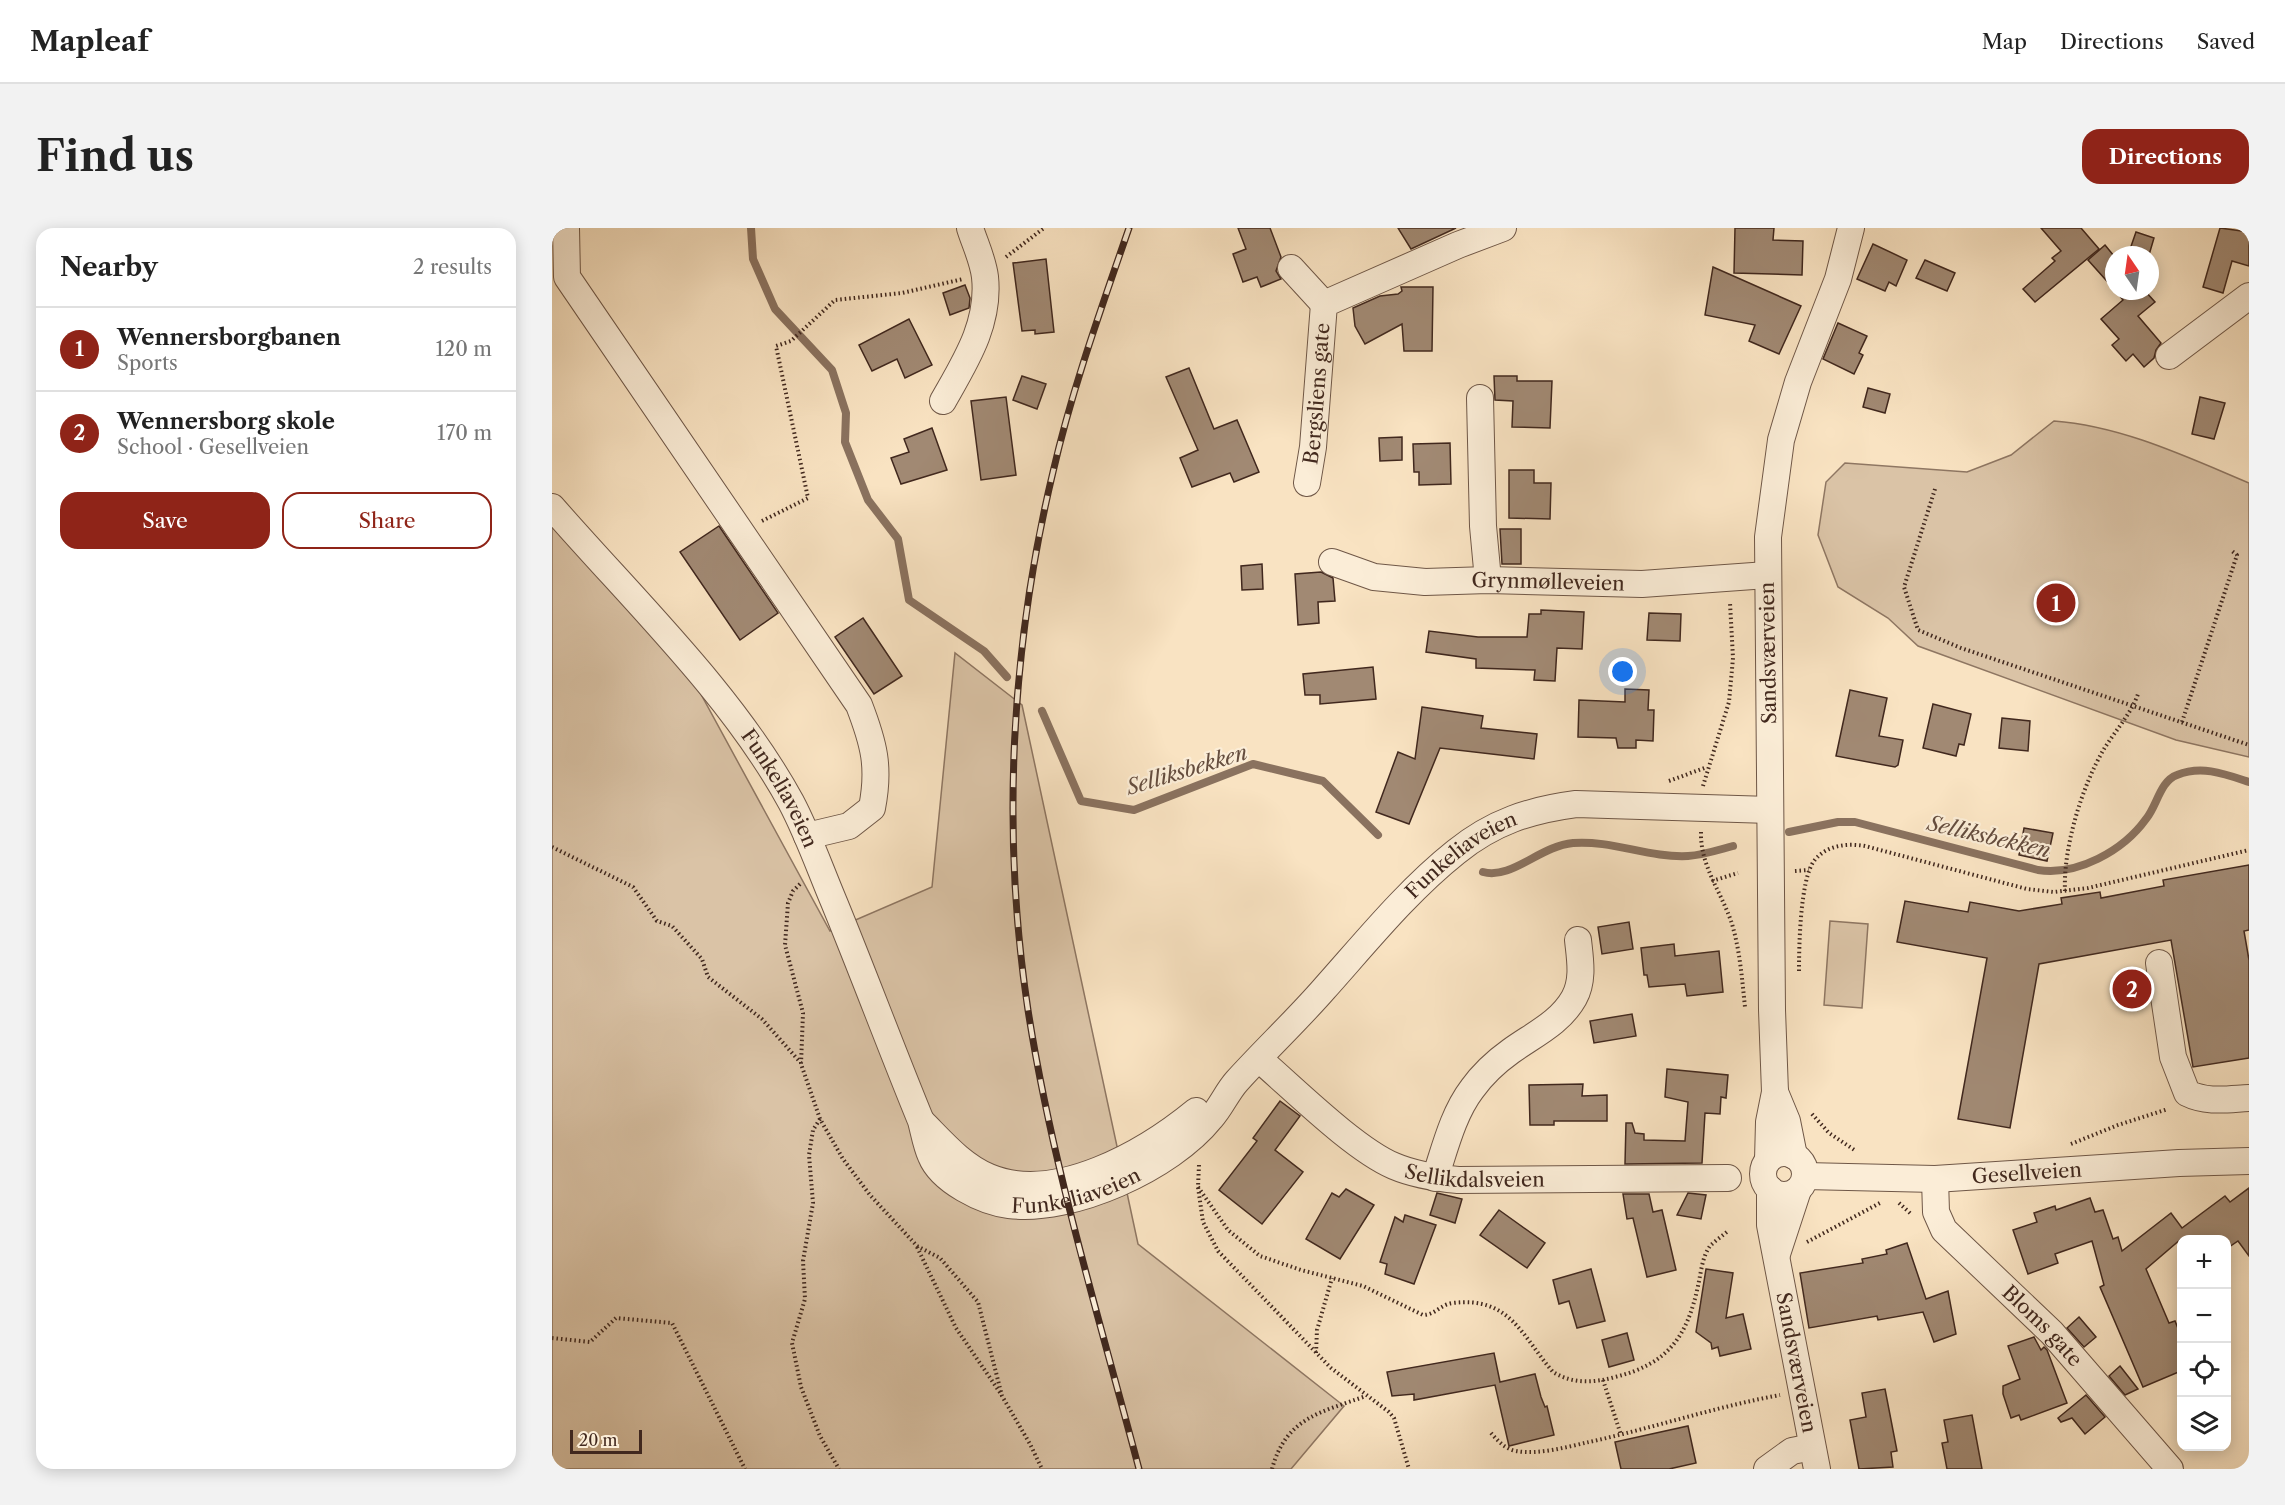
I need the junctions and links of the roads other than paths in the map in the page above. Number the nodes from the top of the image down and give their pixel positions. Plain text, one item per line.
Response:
1 (566, 228) edge
2 (970, 228) edge
3 (1503, 228) edge
4 (1851, 228) edge
5 (1291, 268) dead end
6 (2249, 296) edge
7 (1324, 304) junction
8 (2169, 356) dead end
9 (1480, 398) dead end
10 (944, 401) dead end
11 (1307, 483) dead end
12 (552, 507) edge
13 (1332, 562) dead end
14 (1767, 575) junction
15 (1488, 580) junction
16 (1770, 810) junction
17 (807, 836) junction
18 (1578, 940) dead end
19 (2159, 963) dead end
20 (1259, 1059) junction
21 (1235, 1083) junction
22 (1775, 1092) junction
23 (2249, 1098) edge
24 (921, 1121) junction
25 (1768, 1160) junction
26 (2249, 1161) edge
27 (1799, 1174) junction
28 (1436, 1178) junction
29 (1728, 1178) dead end
30 (1935, 1179) junction
31 (1770, 1189) junction
32 (1778, 1250) junction
33 (1815, 1458) edge
34 (1767, 1469) edge
35 (2170, 1469) edge

1 - 17 street
2 - 10 street
3 - 7 street, Bergsliens gate
4 - 14 street, Sandsværveien
5 - 7 street, Bergsliens gate
6 - 8 street
7 - 11 street, Bergsliens gate
9 - 15 street
12 - 17 street, Funkeliaveien
13 - 15 street, Grynmølleveien
14 - 15 street, Grynmølleveien
14 - 16 street, Sandsværveien
16 - 20 street, Funkeliaveien
16 - 22 street, Sandsværveien
17 - 24 street, Funkeliaveien
18 - 28 street
19 - 23 street
20 - 21 street, Funkeliaveien
20 - 28 street, Sellikdalsveien
21 - 24 street, Funkeliaveien
21 - 24 street, Funkeliaveien
22 - 25 street, Sandsværveien
22 - 27 street, Sandsværveien
25 - 27 street
25 - 31 street
26 - 30 street, Gesellveien
27 - 30 street, Gesellveien
27 - 31 street
27 - 32 street, Sandsværveien
28 - 29 street, Sellikdalsveien
30 - 35 street, Bloms gate
31 - 32 street, Sandsværveien
32 - 33 street, Sandsværveien
33 - 34 street

